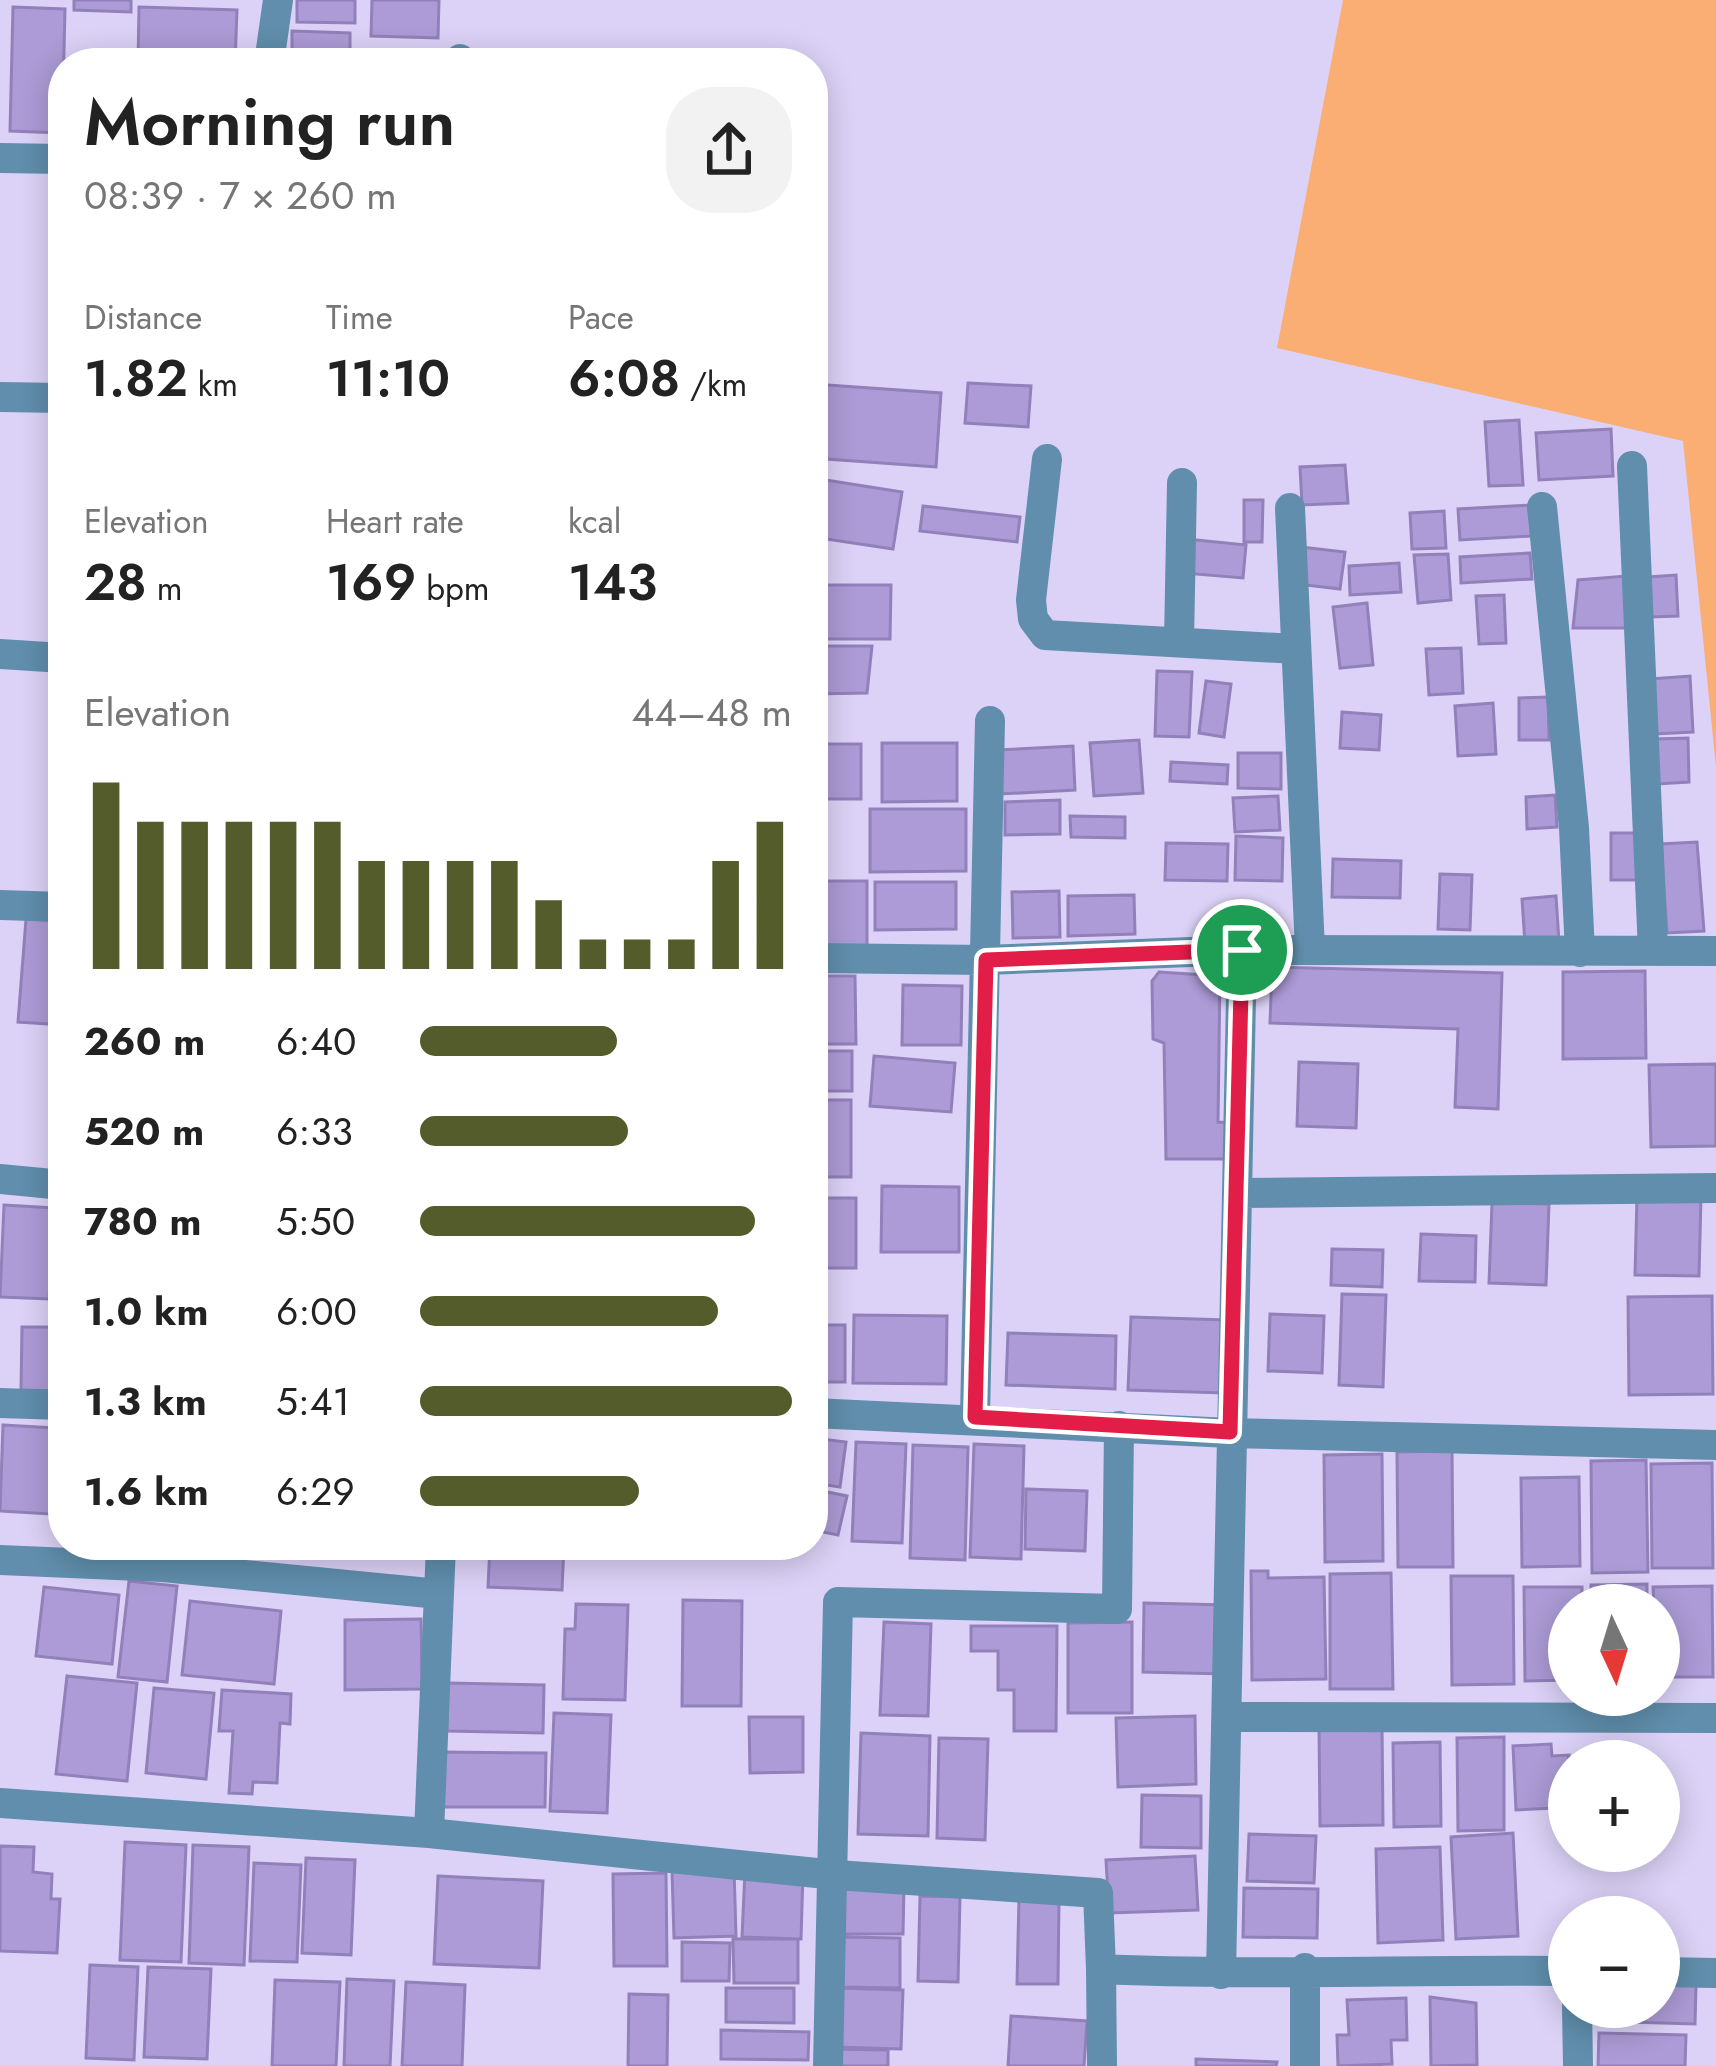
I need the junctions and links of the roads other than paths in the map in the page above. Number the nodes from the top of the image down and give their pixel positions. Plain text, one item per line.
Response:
1 (278, 0) edge
2 (270, 48) edge
3 (0, 158) edge
4 (48, 159) edge
5 (0, 397) edge
6 (48, 398) edge
7 (1046, 459) dead end
8 (1632, 466) dead end
9 (1182, 483) dead end
10 (1542, 507) dead end
11 (1289, 508) dead end
12 (1179, 642) junction
13 (1297, 649) junction
14 (0, 655) edge
15 (48, 657) edge
16 (990, 721) dead end
17 (0, 905) edge
18 (48, 907) edge
19 (1242, 950) junction
20 (1310, 950) junction
21 (1652, 951) junction
22 (1716, 951) edge
23 (1580, 952) junction
24 (828, 958) edge
25 (986, 960) junction
26 (0, 1179) edge
27 (48, 1184) edge
28 (1716, 1188) edge
29 (1238, 1192) junction
30 (0, 1403) edge
31 (48, 1405) edge
32 (828, 1413) edge
33 (975, 1417) junction
34 (1119, 1426) junction
35 (1230, 1432) junction
36 (1716, 1444) edge
37 (48, 1559) edge
38 (0, 1560) edge
39 (193, 1560) edge
40 (440, 1560) edge
41 (439, 1594) junction
42 (1230, 1717) junction
43 (1716, 1718) edge
44 (0, 1803) edge
45 (429, 1833) junction
46 (836, 1875) junction
47 (1305, 1968) junction
48 (1101, 1969) junction
49 (1548, 1971) edge
50 (1680, 1972) edge
51 (1716, 1973) edge
52 (1221, 1974) junction
53 (1577, 2028) edge
54 (828, 2066) edge
55 (1102, 2066) edge
56 (1305, 2066) edge
57 (1578, 2066) edge

1 - 2 street
3 - 4 street
5 - 6 street
7 - 12 street
8 - 21 street
9 - 12 street
10 - 23 street
11 - 13 street
12 - 13 street
13 - 20 street
14 - 15 street
16 - 25 street
17 - 18 street
19 - 20 street
19 - 25 street
19 - 29 street
20 - 23 street
21 - 22 street
21 - 23 street
24 - 25 street
25 - 33 street
26 - 27 street
28 - 29 street
29 - 35 street
30 - 31 street
32 - 33 street
33 - 34 street
34 - 35 street
34 - 46 street
35 - 36 street
35 - 42 street
37 - 38 street
39 - 41 street
40 - 41 street
41 - 45 street
42 - 43 street
42 - 52 street
44 - 45 street
45 - 46 street
46 - 48 street
46 - 54 street
47 - 49 street
47 - 52 street
47 - 56 street
48 - 52 street
48 - 55 street
50 - 51 street
53 - 57 street

